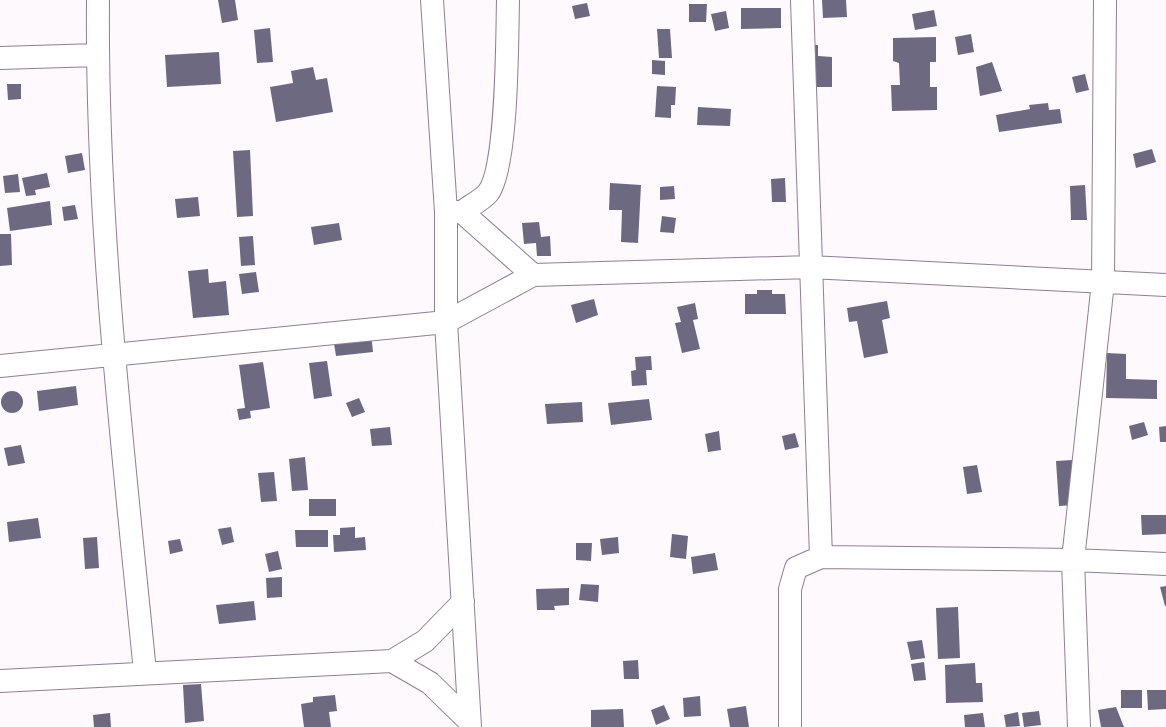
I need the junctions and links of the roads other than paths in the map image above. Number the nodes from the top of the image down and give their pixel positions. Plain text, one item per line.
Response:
1 (98, 0) edge
2 (432, 0) edge
3 (508, 0) edge
4 (802, 0) edge
5 (1105, 0) edge
6 (98, 54) junction
7 (0, 58) edge
8 (454, 212) junction
9 (810, 267) junction
10 (533, 275) junction
11 (1103, 282) junction
12 (1166, 285) edge
13 (446, 322) junction
14 (113, 354) junction
15 (0, 366) edge
16 (821, 556) junction
17 (1073, 560) junction
18 (1166, 564) edge
19 (463, 602) junction
20 (392, 661) junction
21 (145, 672) junction
22 (0, 681) edge
23 (470, 724) edge
24 (790, 727) edge
25 (1079, 727) edge

1 - 6 street
2 - 8 street
3 - 8 street
4 - 9 street
5 - 11 street
6 - 7 street
6 - 14 street
8 - 10 street
8 - 13 street
9 - 10 street
9 - 11 street
9 - 16 street
10 - 13 street
11 - 12 street
11 - 17 street
13 - 14 street
13 - 19 street
14 - 15 street
14 - 21 street
16 - 17 street
16 - 24 street
17 - 18 street
17 - 25 street
19 - 20 street
19 - 23 street
20 - 21 street
20 - 23 street
21 - 22 street

